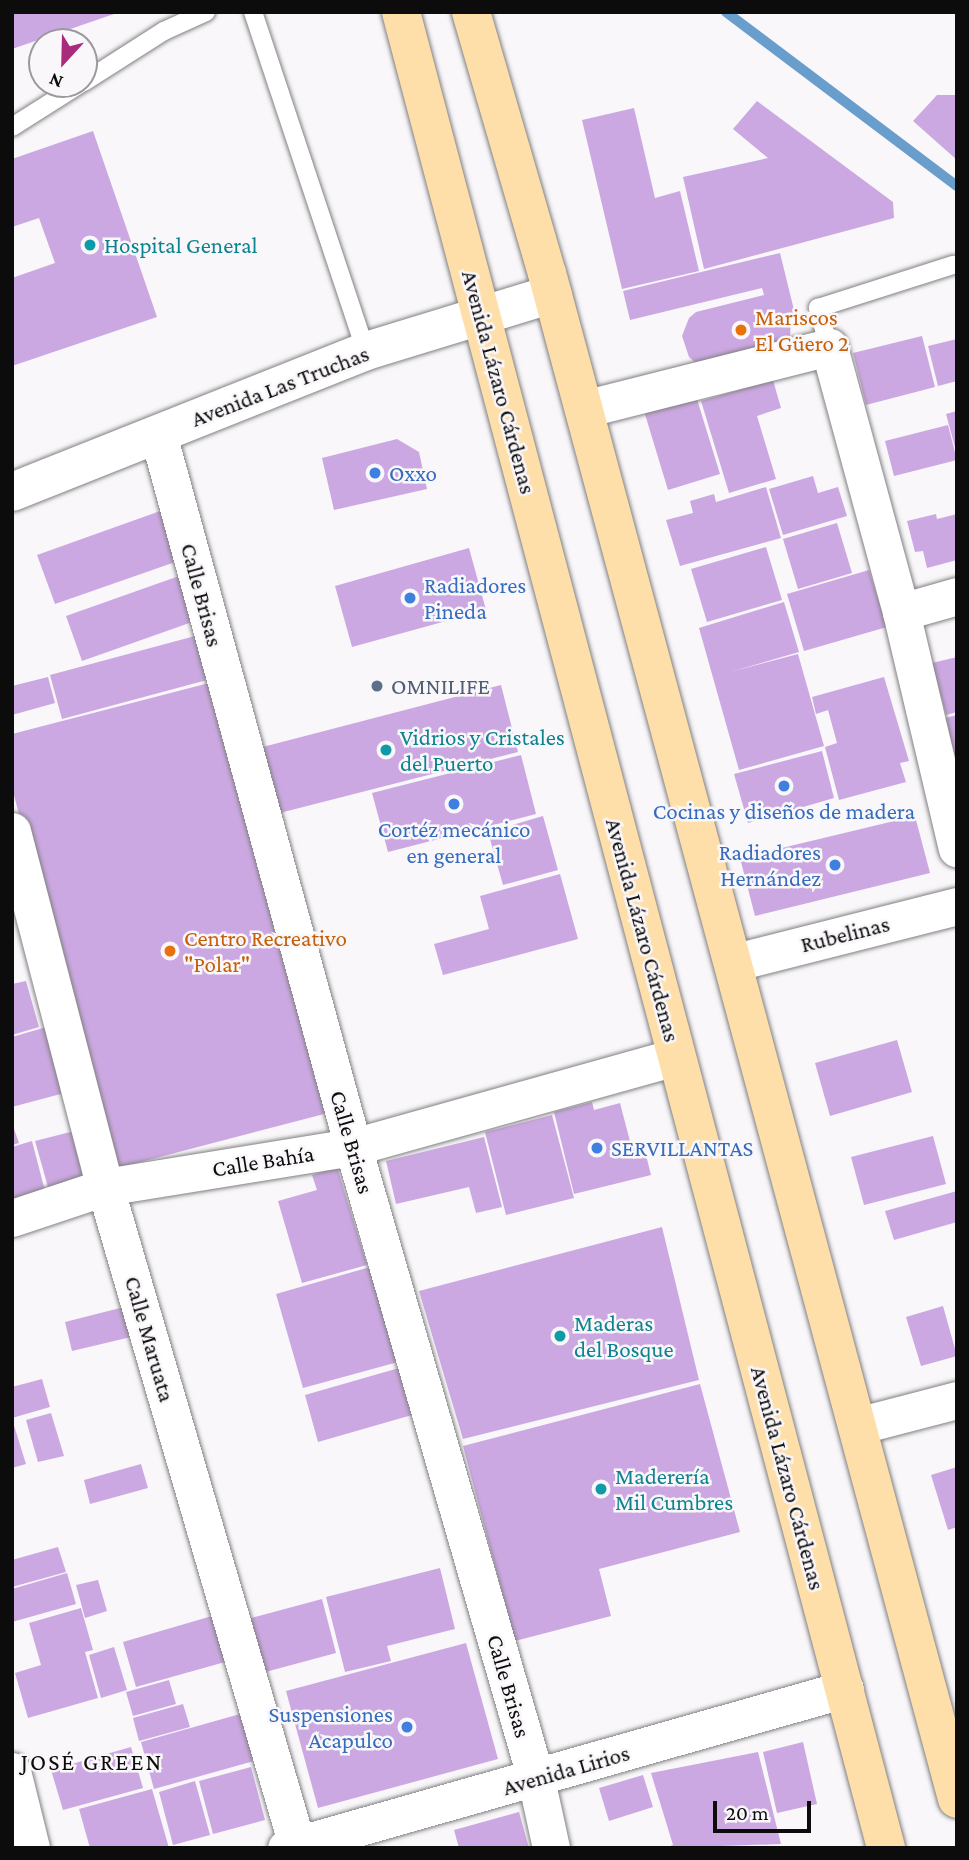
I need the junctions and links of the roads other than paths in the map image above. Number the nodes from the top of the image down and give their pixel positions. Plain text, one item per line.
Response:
1 (206, 12) edge
2 (253, 12) edge
3 (401, 12) edge
4 (471, 12) edge
5 (98, 73) edge
6 (58, 98) edge
7 (12, 127) edge
8 (953, 265) dead end
9 (553, 294) junction
10 (481, 313) junction
11 (829, 347) junction
12 (366, 351) junction
13 (584, 409) junction
14 (158, 434) junction
15 (12, 492) edge
16 (957, 596) edge
17 (901, 612) junction
18 (12, 831) edge
19 (957, 848) edge
20 (957, 906) edge
21 (732, 962) junction
22 (676, 1057) junction
23 (353, 1147) junction
24 (105, 1187) junction
25 (12, 1218) edge
26 (957, 1400) edge
27 (857, 1426) junction
28 (845, 1689) junction
29 (12, 1771) edge
30 (536, 1779) junction
31 (957, 1800) edge
32 (291, 1846) edge
33 (31, 1848) edge
34 (551, 1848) edge
35 (886, 1848) edge

1 - 5 lane
2 - 12 lane
3 - 10 main road, Avenida Lázaro Cárdenas
4 - 9 main road
6 - 7 lane
8 - 11 lane
9 - 10 street, Avenida Las Truchas
9 - 13 main road
10 - 12 street, Avenida Las Truchas
10 - 22 main road, Avenida Lázaro Cárdenas
11 - 13 street
11 - 17 street
12 - 14 street, Avenida Las Truchas
13 - 21 main road
14 - 15 street, Avenida Las Truchas
14 - 23 street, Calle Brisas
16 - 17 street
17 - 19 street
18 - 24 street, Calle Maruata
20 - 21 street, Rubelinas
21 - 27 main road
22 - 23 street, Calle Bahía
22 - 28 main road, Avenida Lázaro Cárdenas
23 - 24 street, Calle Bahía
23 - 30 street, Calle Brisas
24 - 25 street, Calle Bahía
24 - 32 street, Calle Maruata
26 - 27 street
27 - 31 main road
28 - 30 street, Avenida Lirios
28 - 35 main road, Avenida Lázaro Cárdenas
29 - 33 street
30 - 32 street, Avenida Lirios
30 - 34 street, Calle Brisas

